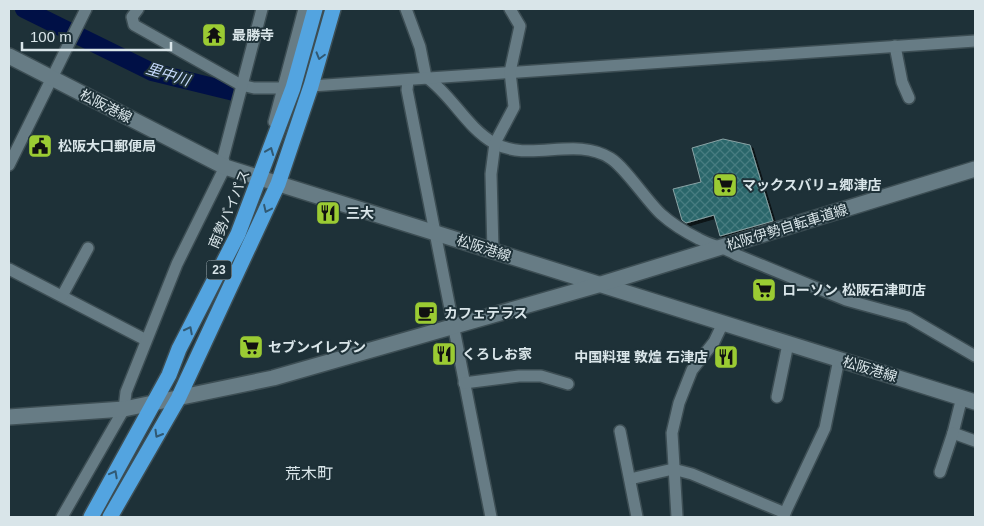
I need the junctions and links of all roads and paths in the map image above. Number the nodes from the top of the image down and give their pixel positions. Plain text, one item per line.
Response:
1 (86, 9) edge
2 (138, 9) edge
3 (262, 9) edge
4 (304, 9) edge
5 (315, 9) edge
6 (333, 9) edge
7 (406, 9) edge
8 (510, 9) edge
9 (975, 40) edge
10 (895, 46) junction
11 (9, 56) edge
12 (510, 72) junction
13 (426, 77) junction
14 (52, 78) junction
15 (408, 80) junction
16 (241, 85) junction
17 (311, 86) junction
18 (283, 88) junction
19 (909, 98) dead end
20 (280, 125) junction
21 (494, 143) junction
22 (9, 165) edge
23 (225, 167) junction
24 (975, 169) edge
25 (260, 178) junction
26 (278, 184) junction
27 (433, 231) junction
28 (723, 246) junction
29 (88, 248) dead end
30 (493, 251) junction
31 (9, 269) edge
32 (598, 285) junction
33 (62, 296) junction
34 (723, 323) junction
35 (452, 326) junction
36 (146, 340) junction
37 (788, 344) junction
38 (975, 356) edge
39 (839, 359) junction
40 (464, 383) junction
41 (568, 384) dead end
42 (777, 397) dead end
43 (178, 398) junction
44 (968, 399) edge
45 (152, 403) junction
46 (124, 409) junction
47 (9, 416) edge
48 (620, 431) dead end
49 (953, 434) junction
50 (975, 441) edge
51 (673, 469) junction
52 (940, 472) dead end
53 (630, 480) junction
54 (784, 515) edge
55 (62, 517) edge
56 (91, 517) edge
57 (110, 517) edge
58 (491, 517) edge
59 (637, 517) edge
60 (677, 517) edge

1 - 14 street
2 - 16 street
3 - 16 street
4 - 18 street
5 - 20 highway, 南勢バイパス / 23
6 -> 17 highway, 23
7 - 13 street
8 - 12 street
9 - 10 street
10 - 12 street
10 - 19 street
11 - 14 main road, 松阪港線
12 - 13 street
12 - 21 street
13 - 15 street
13 - 21 street
14 - 22 street
14 - 23 main road, 松阪港線
15 - 17 street
15 - 27 street
16 - 18 street
16 - 23 street
17 - 26 highway, 23
18 - 20 street
25 -> 20 highway, 南勢バイパス / 23
21 - 28 street
21 - 30 street
23 - 25 main road, 松阪港線
23 - 36 street
24 - 28 main road, 松阪伊勢自転車道線
25 - 26 main road, 松阪港線
45 -> 25 highway, 南勢バイパス / 23
26 - 27 main road, 松阪港線
26 -> 43 highway, 23
27 - 30 main road, 松阪港線
27 - 35 street
28 - 32 main road, 松阪伊勢自転車道線
28 - 38 street
29 - 33 street
30 - 32 main road, 松阪港線
31 - 33 street
32 - 34 main road, 松阪港線
32 - 35 main road, 松阪伊勢自転車道線
33 - 36 street
34 - 37 main road, 松阪港線
34 - 51 street
35 - 40 street
35 - 43 main road, 松阪伊勢自転車道線
36 - 46 street
37 - 39 main road, 松阪港線
37 - 42 street
39 - 44 main road, 松阪港線
39 - 54 street
40 - 41 street
40 - 58 street
43 - 45 main road, 松阪伊勢自転車道線
43 -> 57 highway, 23
44 - 49 street
45 - 46 main road, 松阪伊勢自転車道線
56 -> 45 highway, 南勢バイパス / 23
46 - 47 main road, 松阪伊勢自転車道線
46 - 55 street
48 - 53 street
49 - 50 street
49 - 52 street
51 - 53 street
51 - 54 street
51 - 60 street
53 - 59 street

